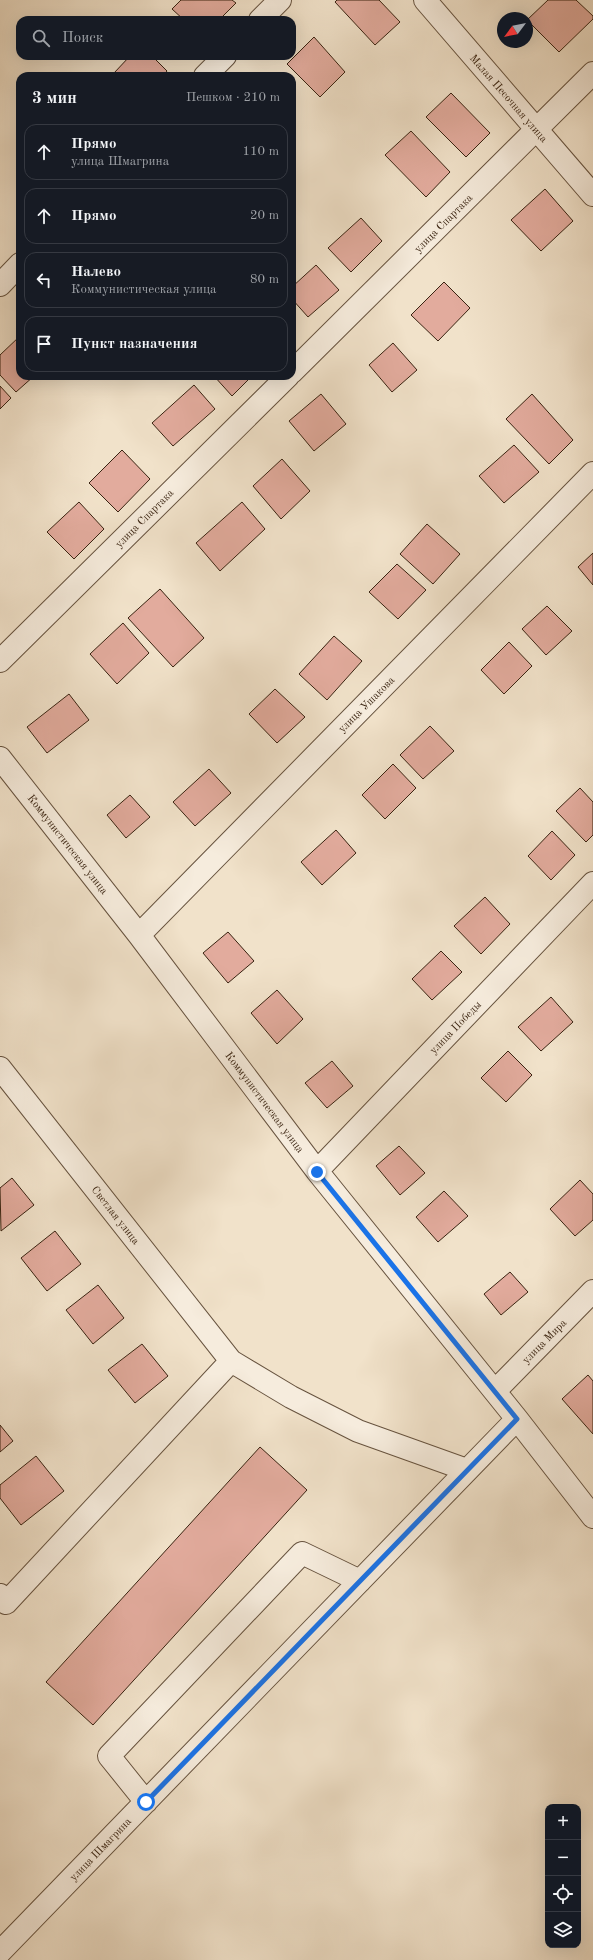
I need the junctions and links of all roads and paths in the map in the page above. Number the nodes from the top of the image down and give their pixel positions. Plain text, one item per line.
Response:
1 (280, 0) edge
2 (425, 0) edge
3 (264, 16) edge
4 (221, 60) edge
5 (209, 72) edge
6 (593, 73) edge
7 (537, 130) junction
8 (593, 195) edge
9 (16, 268) edge
10 (0, 285) edge
11 (296, 368) edge
12 (284, 380) edge
13 (593, 473) edge
14 (0, 661) edge
15 (0, 758) edge
16 (593, 883) edge
17 (139, 935) junction
18 (0, 1068) edge
19 (317, 1172) junction
20 (593, 1291) edge
21 (231, 1361) junction
22 (495, 1391) junction
23 (517, 1419) junction
24 (467, 1470) junction
25 (593, 1517) edge
26 (360, 1581) junction
27 (3, 1599) edge
28 (146, 1802) junction
29 (0, 1952) edge

1 - 3 street
2 - 7 street, Малая Песочная улица
4 - 5 street
6 - 7 street, улица Спартака
7 - 8 street, Малая Песочная улица
7 - 11 street, улица Спартака
9 - 10 street
12 - 14 street, улица Спартака
13 - 17 street, улица Ушакова
15 - 17 street, Коммунистическая улица
16 - 19 street, улица Победы
17 - 19 street, Коммунистическая улица
18 - 21 street, Светлая улица
19 - 22 street, Коммунистическая улица
20 - 22 street, улица Мира
21 - 24 street
21 - 27 street
22 - 23 street, Коммунистическая улица
23 - 24 street, улица Шмагрина
23 - 25 street, Коммунистическая улица
24 - 26 street, улица Шмагрина
26 - 28 street, улица Шмагрина
26 - 28 street
28 - 29 street, улица Шмагрина

